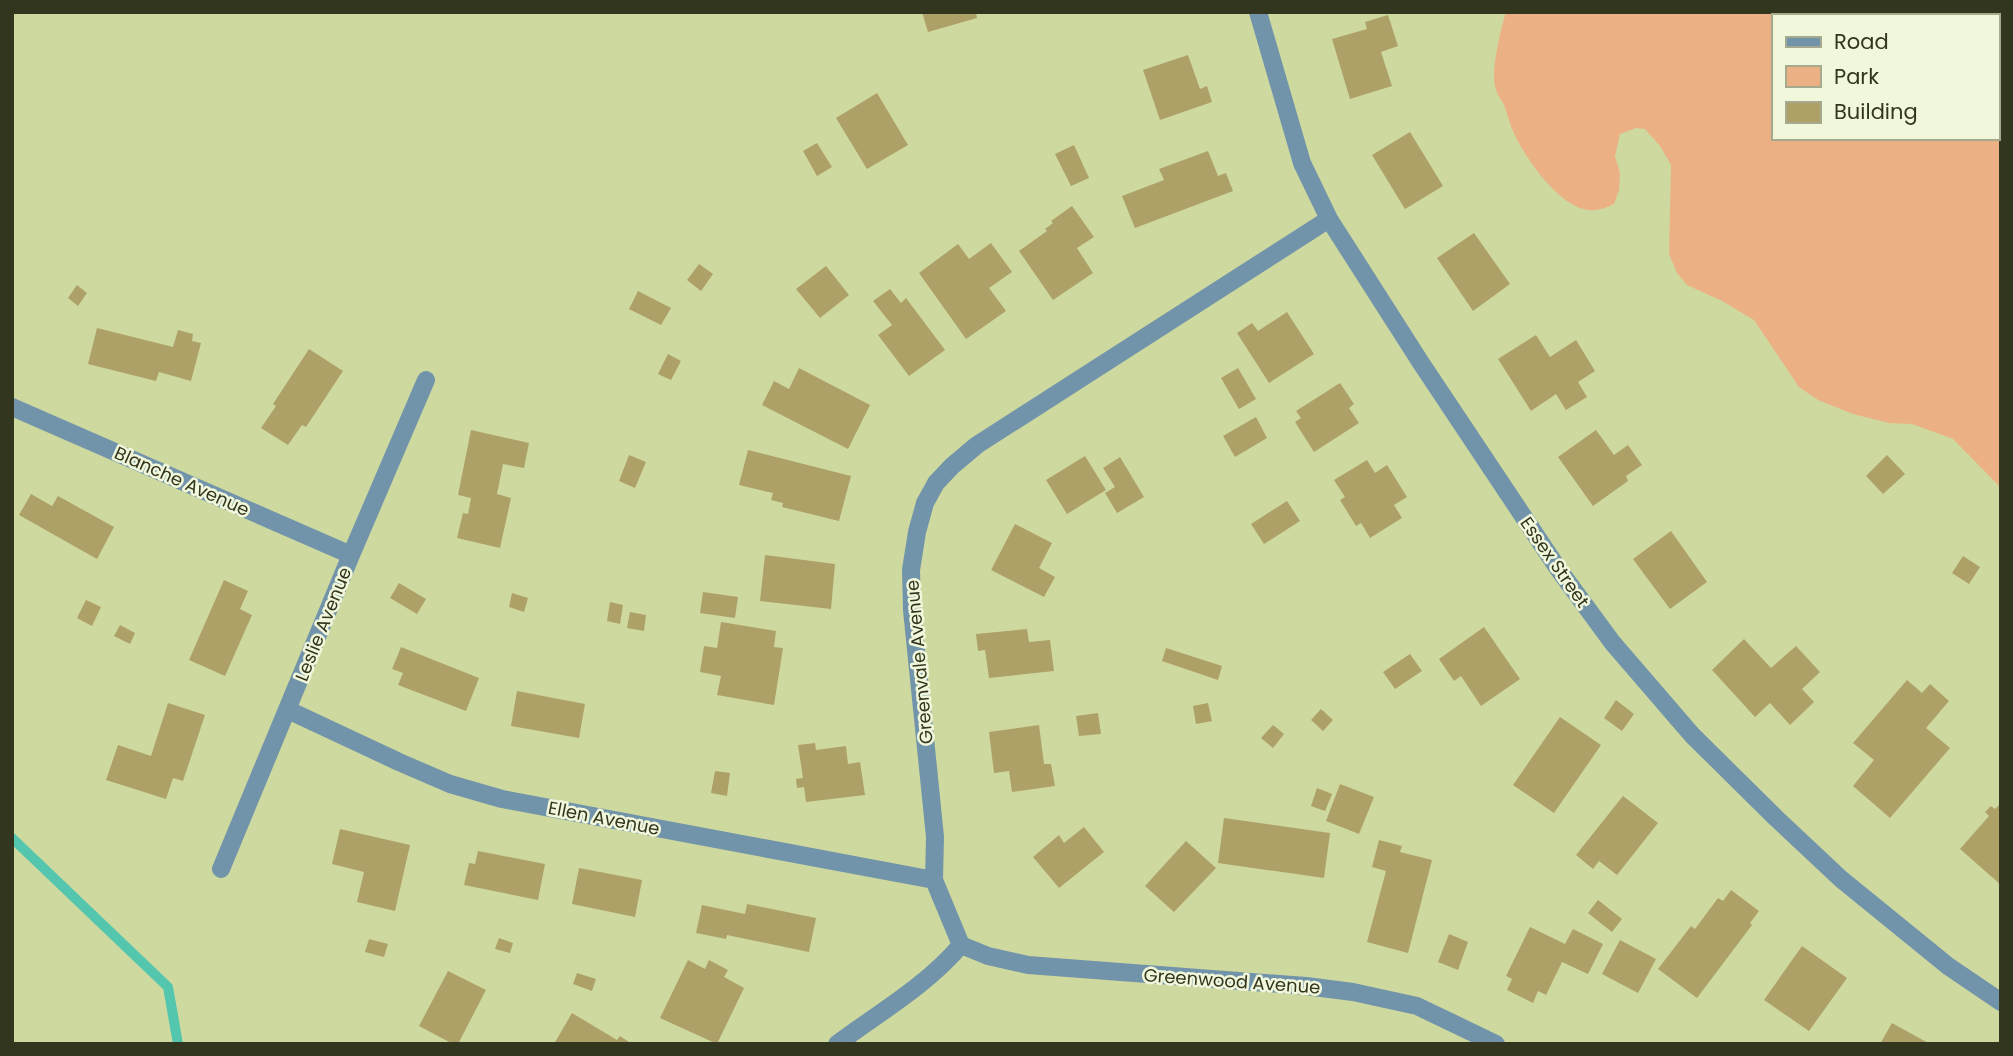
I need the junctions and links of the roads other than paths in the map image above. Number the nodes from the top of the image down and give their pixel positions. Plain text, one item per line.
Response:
1 (1258, 12) edge
2 (1329, 219) junction
3 (426, 380) dead end
4 (12, 407) edge
5 (351, 555) junction
6 (288, 710) junction
7 (221, 869) dead end
8 (934, 880) junction
9 (961, 945) junction
10 (2001, 1002) edge
11 (837, 1044) edge
12 (1496, 1044) edge

1 - 2 street, Essex Street
2 - 8 street, Greenvale Avenue
2 - 10 street, Essex Street
3 - 5 street, Leslie Avenue
4 - 5 street, Blanche Avenue
5 - 6 street, Leslie Avenue
6 - 7 street, Leslie Avenue
6 - 8 street, Ellen Avenue
8 - 9 street, Greenvale Avenue
9 - 11 street
9 - 12 street, Greenwood Avenue

